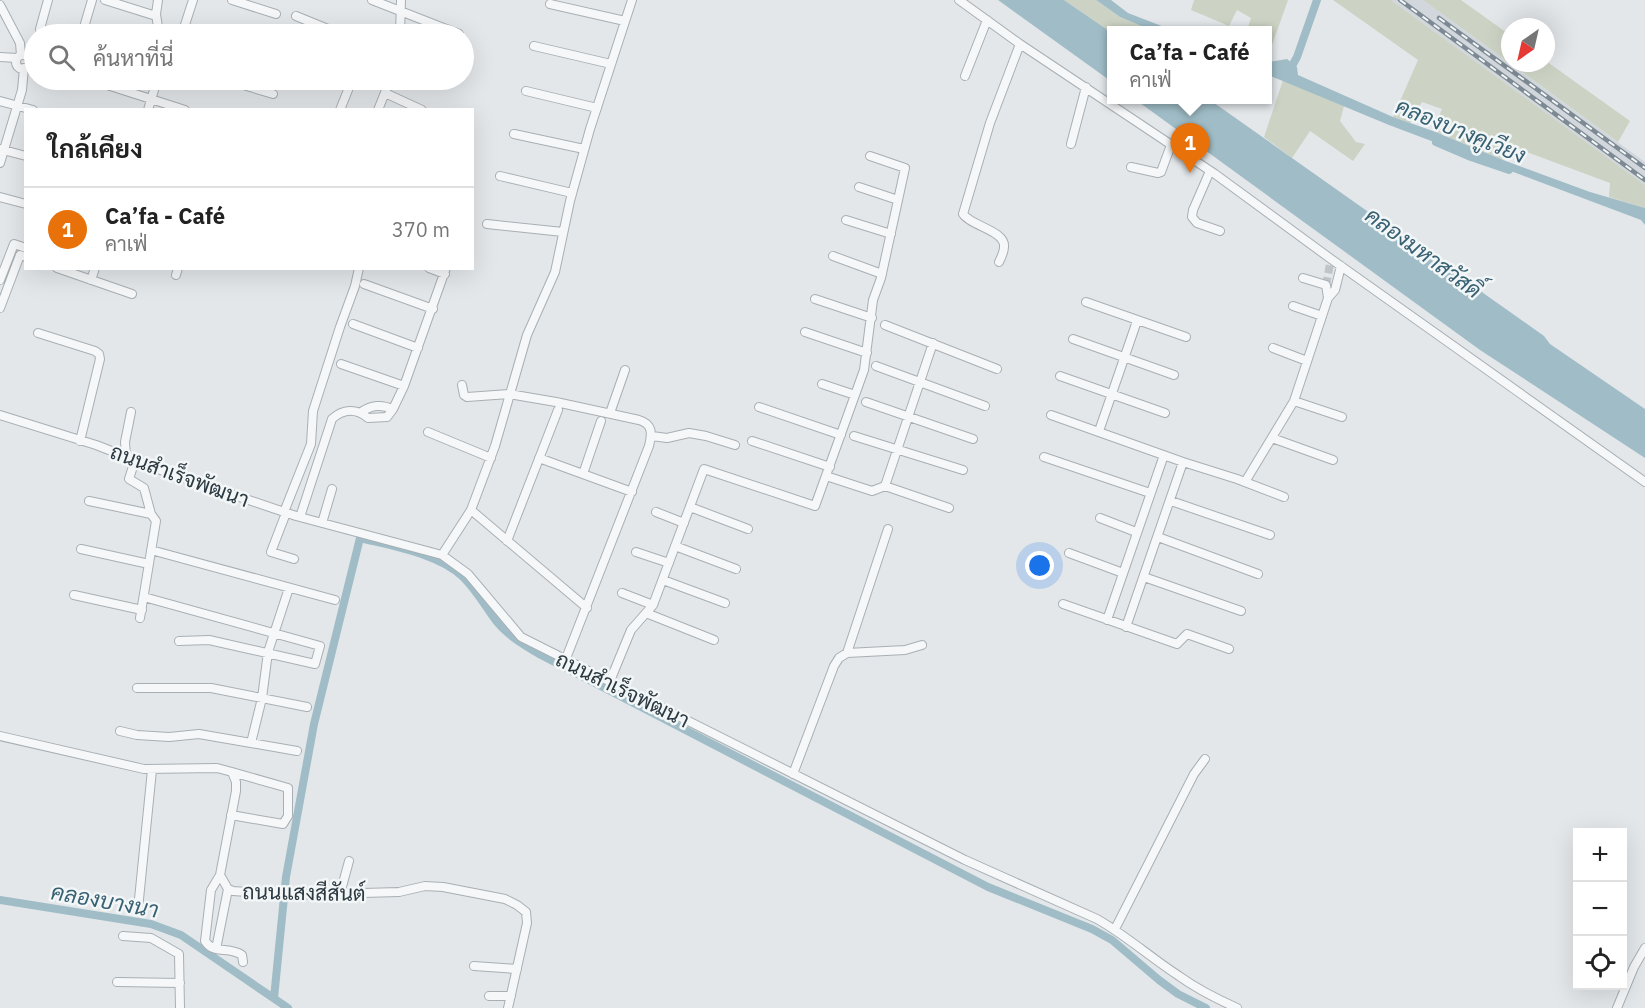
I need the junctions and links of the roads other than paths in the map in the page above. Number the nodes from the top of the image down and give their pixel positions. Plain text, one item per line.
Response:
1 (3, 0) edge
2 (48, 0) edge
3 (92, 0) edge
4 (105, 0) edge
5 (158, 0) edge
6 (194, 0) edge
7 (232, 0) edge
8 (372, 0) edge
9 (401, 0) edge
10 (632, 0) edge
11 (958, 0) edge
12 (550, 3) dead end
13 (0, 6) edge
14 (400, 10) junction
15 (276, 14) dead end
16 (156, 16) junction
17 (296, 16) dead end
18 (987, 20) junction
19 (625, 21) junction
20 (41, 24) edge
21 (85, 24) edge
22 (157, 24) edge
23 (185, 24) edge
24 (316, 24) edge
25 (400, 24) edge
26 (434, 24) edge
27 (1020, 44) junction
28 (534, 46) dead end
29 (0, 57) edge
30 (19, 57) junction
31 (24, 57) edge
32 (611, 64) junction
33 (965, 76) dead end
34 (24, 84) edge
35 (1086, 87) junction
36 (123, 90) edge
37 (154, 90) edge
38 (260, 90) edge
39 (347, 90) edge
40 (386, 90) edge
41 (526, 91) dead end
42 (385, 93) junction
43 (273, 94) dead end
44 (151, 99) junction
45 (0, 101) edge
46 (1107, 101) edge
47 (1111, 104) edge
48 (18, 105) junction
49 (27, 108) edge
50 (149, 108) edge
51 (179, 108) edge
52 (341, 108) edge
53 (379, 108) edge
54 (418, 108) edge
55 (597, 108) junction
56 (514, 134) dead end
57 (1071, 144) dead end
58 (1171, 145) junction
59 (584, 149) junction
60 (2, 150) edge
61 (24, 156) edge
62 (870, 156) dead end
63 (0, 163) edge
64 (1131, 167) dead end
65 (1210, 171) junction
66 (500, 177) dead end
67 (859, 187) dead end
68 (572, 193) junction
69 (0, 197) edge
70 (898, 200) junction
71 (24, 203) edge
72 (846, 220) dead end
73 (487, 224) dead end
74 (1220, 231) dead end
75 (563, 232) junction
76 (891, 234) junction
77 (24, 254) edge
78 (833, 256) dead end
79 (999, 262) dead end
80 (1341, 266) junction
81 (74, 270) edge
82 (358, 270) edge
83 (446, 271) edge
84 (91, 272) edge
85 (882, 274) junction
86 (1303, 278) dead end
87 (0, 280) edge
88 (364, 284) dead end
89 (132, 294) dead end
90 (1328, 298) junction
91 (815, 299) dead end
92 (1086, 302) dead end
93 (1, 304) edge
94 (1293, 306) dead end
95 (433, 309) junction
96 (1322, 316) junction
97 (872, 318) junction
98 (1137, 321) junction
99 (353, 324) dead end
100 (885, 325) dead end
101 (805, 332) dead end
102 (38, 333) dead end
103 (1186, 338) dead end
104 (1073, 339) dead end
105 (933, 343) junction
106 (418, 348) junction
107 (1273, 348) dead end
108 (867, 353) junction
109 (1125, 357) junction
110 (1307, 361) junction
111 (341, 364) dead end
112 (876, 366) dead end
113 (997, 369) dead end
114 (625, 370) dead end
115 (1174, 375) dead end
116 (1060, 376) dead end
117 (919, 383) junction
118 (822, 384) dead end
119 (404, 386) junction
120 (462, 386) dead end
121 (509, 394) junction
122 (855, 395) junction
123 (1112, 395) junction
124 (1294, 401) junction
125 (866, 402) dead end
126 (985, 406) dead end
127 (759, 407) dead end
128 (558, 410) dead end
129 (131, 412) dead end
130 (610, 413) junction
131 (1165, 413) dead end
132 (1051, 414) dead end
133 (0, 415) edge
134 (908, 417) junction
135 (1342, 417) dead end
136 (601, 421) dead end
137 (1099, 431) junction
138 (428, 432) dead end
139 (841, 435) junction
140 (652, 436) junction
141 (854, 436) dead end
142 (1272, 438) junction
143 (974, 439) dead end
144 (80, 441) junction
145 (752, 441) dead end
146 (735, 445) dead end
147 (897, 450) junction
148 (1164, 455) junction
149 (1044, 457) dead end
150 (491, 458) junction
151 (539, 458) junction
152 (131, 459) junction
153 (1333, 460) dead end
154 (1184, 462) junction
155 (830, 467) junction
156 (963, 470) dead end
157 (583, 474) junction
158 (826, 476) junction
159 (1245, 482) junction
160 (1645, 482) edge
161 (885, 486) junction
162 (332, 489) dead end
163 (632, 492) junction
164 (1150, 493) junction
165 (1284, 497) dead end
166 (89, 501) dead end
167 (1171, 501) junction
168 (690, 507) junction
169 (949, 508) dead end
170 (471, 510) junction
171 (656, 512) dead end
172 (285, 513) junction
173 (151, 514) junction
174 (300, 518) junction
175 (1100, 518) dead end
176 (322, 523) junction
177 (684, 523) junction
178 (747, 529) dead end
179 (888, 529) dead end
180 (1136, 532) junction
181 (1270, 536) dead end
182 (1158, 537) junction
183 (507, 541) junction
184 (675, 546) junction
185 (81, 549) dead end
186 (151, 550) junction
187 (636, 552) dead end
188 (1069, 553) dead end
189 (442, 555) junction
190 (294, 559) dead end
191 (669, 563) junction
192 (149, 564) junction
193 (736, 569) dead end
194 (1123, 573) junction
195 (1258, 574) dead end
196 (1144, 577) junction
197 (663, 580) junction
198 (289, 588) junction
199 (621, 593) dead end
200 (74, 595) dead end
201 (144, 597) junction
202 (334, 600) dead end
203 (725, 603) dead end
204 (1063, 604) dead end
205 (653, 605) junction
206 (587, 608) junction
207 (1241, 611) dead end
208 (646, 613) junction
209 (1107, 620) junction
210 (1126, 627) junction
211 (274, 633) junction
212 (714, 640) dead end
213 (179, 641) dead end
214 (922, 645) dead end
215 (1229, 649) dead end
216 (268, 652) junction
217 (847, 653) junction
218 (565, 661) junction
219 (610, 681) junction
220 (137, 688) dead end
221 (262, 698) junction
222 (307, 707) dead end
223 (120, 731) dead end
224 (0, 736) edge
225 (251, 743) junction
226 (297, 751) dead end
227 (1205, 759) dead end
228 (152, 770) junction
229 (232, 772) junction
230 (793, 774) junction
231 (231, 815) junction
232 (350, 861) dead end
233 (220, 875) junction
234 (228, 889) junction
235 (340, 894) junction
236 (138, 909) dead end
237 (1115, 929) junction
238 (123, 936) dead end
239 (1645, 948) edge
240 (216, 949) junction
241 (243, 962) dead end
242 (474, 966) dead end
243 (517, 969) junction
244 (117, 982) dead end
245 (180, 983) junction
246 (489, 996) dead end
247 (511, 996) junction
248 (180, 1008) edge
249 (508, 1008) edge
250 (1237, 1008) edge
251 (1617, 1008) edge

1 - 13 street
2 - 20 street
3 - 21 street
4 - 16 street
5 - 16 street
6 - 23 street
7 - 15 street
8 - 14 street
9 - 14 street
10 - 19 street
11 - 18 street
12 - 19 street
13 - 30 street
14 - 25 street
14 - 26 street
16 - 22 street
17 - 24 street
18 - 27 street
18 - 33 street
19 - 32 street
27 - 35 street
27 - 79 street
28 - 32 street
29 - 30 street
30 - 31 street
32 - 55 street
34 - 48 street
35 - 46 street
35 - 57 street
36 - 44 street
37 - 44 street
38 - 43 street
39 - 52 street
40 - 42 street
41 - 55 street
42 - 53 street
42 - 54 street
44 - 50 street
44 - 51 street
45 - 48 street
47 - 58 street
48 - 49 street
48 - 60 street
55 - 59 street
56 - 59 street
58 - 64 street
58 - 65 street
59 - 68 street
60 - 61 street
60 - 63 street
62 - 70 street
65 - 74 street
65 - 80 street
66 - 68 street
67 - 70 street
68 - 75 street
69 - 71 street
70 - 76 street
72 - 76 street
73 - 75 street
75 - 121 street
76 - 85 street
77 - 87 street
77 - 93 street
78 - 85 street
80 - 90 street
80 - 160 street
81 - 84 street
82 - 172 street
83 - 95 street
84 - 89 street
85 - 97 street
86 - 90 street
88 - 95 street
90 - 96 street
91 - 97 street
92 - 98 street
94 - 96 street
95 - 106 street
96 - 110 street
97 - 108 street
98 - 103 street
98 - 109 street
99 - 106 street
100 - 105 street
101 - 108 street
102 - 144 street
104 - 109 street
105 - 113 street
105 - 117 street
106 - 119 street
107 - 110 street
108 - 122 street
109 - 115 street
109 - 123 street
110 - 124 street
111 - 119 street
112 - 117 street
114 - 130 street
116 - 123 street
117 - 126 street
117 - 134 street
118 - 122 street
119 - 174 street
120 - 121 street
121 - 130 street
121 - 150 street
122 - 139 street
123 - 131 street
123 - 137 street
124 - 135 street
124 - 142 street
125 - 134 street
127 - 139 street
128 - 151 street
129 - 152 street
130 - 140 street
132 - 137 street
133 - 144 street, ถนนสำเร็จพัฒนา
134 - 143 street
134 - 147 street
136 - 157 street
137 - 148 street
138 - 150 street
139 - 155 street
140 - 146 street
140 - 163 street
141 - 147 street
142 - 153 street
142 - 159 street
144 - 152 street, ถนนสำเร็จพัฒนา
145 - 155 street
147 - 156 street
147 - 161 street
148 - 154 street
148 - 164 street
149 - 164 street
150 - 170 street
151 - 157 street
151 - 183 street
152 - 172 street, ถนนสำเร็จพัฒนา
152 - 173 street
154 - 159 street
154 - 167 street
155 - 158 street
157 - 163 street
158 - 161 street
158 - 168 street
159 - 165 street
161 - 169 street
162 - 176 street
163 - 206 street
164 - 180 street
166 - 173 street
167 - 181 street
167 - 182 street
168 - 177 street
168 - 178 street
170 - 183 street
170 - 189 street
171 - 177 street
172 - 174 street, ถนนสำเร็จพัฒนา
172 - 190 street
173 - 186 street
174 - 176 street, ถนนสำเร็จพัฒนา
175 - 180 street
176 - 189 street, ถนนสำเร็จพัฒนา
177 - 184 street
179 - 217 street
180 - 194 street
182 - 195 street
182 - 196 street
183 - 206 street
184 - 191 street
184 - 193 street
185 - 192 street
186 - 192 street
186 - 198 street
187 - 191 street
188 - 194 street
189 - 218 street, ถนนสำเร็จพัฒนา
191 - 197 street
192 - 201 street
194 - 209 street
196 - 207 street
196 - 210 street
197 - 203 street
197 - 205 street
198 - 202 street
198 - 211 street
199 - 205 street
200 - 201 street
201 - 211 street
204 - 209 street
205 - 208 street
206 - 218 street
208 - 212 street
208 - 219 street
209 - 210 street
210 - 215 street
211 - 216 street
211 - 216 street
213 - 216 street
214 - 217 street
216 - 221 street
217 - 230 street
218 - 219 street, ถนนสำเร็จพัฒนา
219 - 230 street, ถนนสำเร็จพัฒนา
220 - 221 street
221 - 222 street
221 - 225 street
223 - 225 street
224 - 228 street
225 - 226 street
227 - 237 street
228 - 229 street
228 - 236 street
229 - 231 street, ถนนแสงสีสันต์
229 - 231 street
230 - 237 street, ถนนสำเร็จพัฒนา
231 - 233 street, ถนนแสงสีสันต์
232 - 235 street
233 - 234 street, ถนนแสงสีสันต์
233 - 240 street
234 - 235 street, ถนนแสงสีสันต์
234 - 240 street
235 - 243 street, ถนนแสงสีสันต์
237 - 250 street, ถนนสำเร็จพัฒนา
238 - 245 street
239 - 251 street
240 - 241 street
242 - 243 street
243 - 247 street, ถนนแสงสีสันต์
244 - 245 street
245 - 248 street
246 - 247 street
247 - 249 street, ถนนแสงสีสันต์

